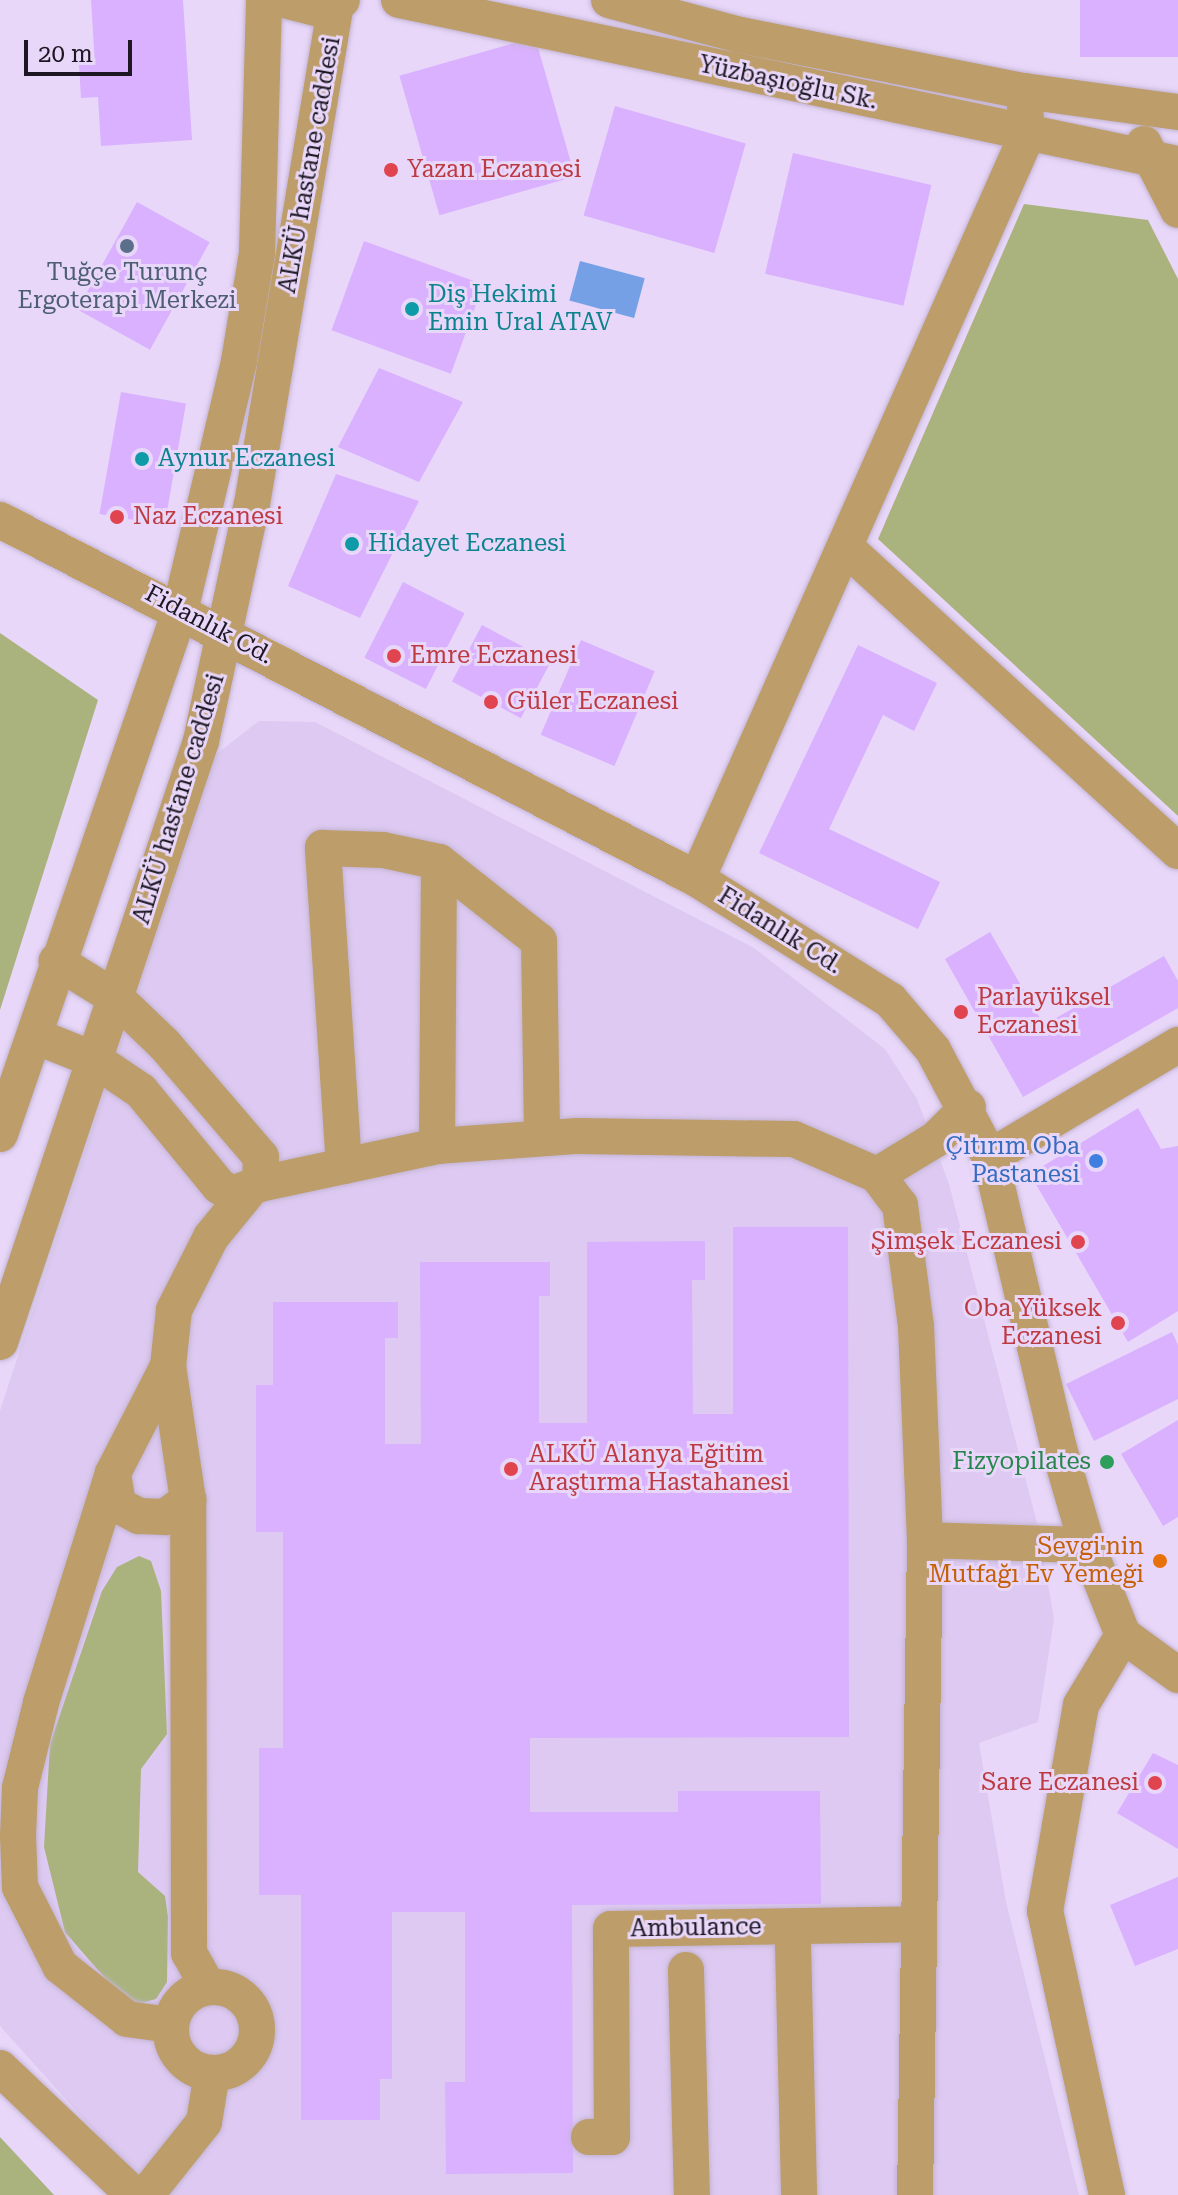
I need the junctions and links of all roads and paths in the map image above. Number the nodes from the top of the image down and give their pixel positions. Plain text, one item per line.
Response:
1 (264, 0) edge
2 (284, 0) edge
3 (399, 0) edge
4 (609, 0) edge
5 (339, 2) edge
6 (1024, 91) junction
7 (1128, 107) junction
8 (1178, 112) edge
9 (1027, 135) junction
10 (1165, 163) edge
11 (1178, 210) edge
12 (0, 520) edge
13 (845, 547) junction
14 (180, 611) junction
15 (227, 635) junction
16 (1178, 851) edge
17 (439, 862) junction
18 (697, 879) junction
19 (56, 961) junction
20 (116, 998) junction
21 (35, 1036) junction
22 (1178, 1045) edge
23 (95, 1060) junction
24 (968, 1107) junction
25 (0, 1134) edge
26 (542, 1138) junction
27 (437, 1146) junction
28 (990, 1157) junction
29 (344, 1166) junction
30 (877, 1175) junction
31 (254, 1189) junction
32 (0, 1342) edge
33 (168, 1366) junction
34 (113, 1473) junction
35 (188, 1500) junction
36 (925, 1540) junction
37 (1087, 1545) junction
38 (1123, 1635) junction
39 (1178, 1675) edge
40 (915, 1924) junction
41 (793, 1945) dead end
42 (686, 1970) dead end
43 (208, 1987) junction
44 (171, 2025) junction
45 (0, 2068) edge
46 (212, 2073) junction
47 (589, 2137) dead end
48 (134, 2195) edge
49 (146, 2195) edge
50 (692, 2195) edge
51 (799, 2195) edge
52 (915, 2195) edge
53 (1107, 2195) edge

1 - 14 street
2 - 5 street
3 - 9 street, Yüzbaşıoğlu Sk.
4 - 6 street, Yüzbaşıoğlu Sk.
5 - 15 street, ALKÜ hastane caddesi
6 - 7 street, Yüzbaşıoğlu Sk.
6 - 9 street
7 - 8 street, Yüzbaşıoğlu Sk.
7 - 10 street
9 - 10 street, Yüzbaşıoğlu Sk.
9 - 13 street
10 - 11 street
12 - 14 street, Fidanlık Cd.
13 - 16 street
13 - 18 street
14 - 15 street, Fidanlık Cd.
14 - 19 street
15 - 18 street, Fidanlık Cd.
15 - 20 street, ALKÜ hastane caddesi
17 - 26 street
17 - 27 street
17 - 29 street
18 - 24 street, Fidanlık Cd.
19 - 20 street
19 - 21 street
20 - 23 street, ALKÜ hastane caddesi
20 - 31 street
21 - 23 street
21 - 25 street
22 - 28 street
23 - 31 street
23 - 32 street, ALKÜ hastane caddesi
24 - 28 street, Fidanlık Cd.
24 - 30 street
26 - 27 street
26 - 30 street
27 - 29 street
28 - 37 street, Fidanlık Cd.
29 - 31 street
30 - 36 street
31 - 33 street
33 - 34 street
33 - 35 street
34 - 35 street
34 - 44 street
35 - 43 street
36 - 37 street
36 - 40 street
37 - 38 street, Fidanlık Cd.
38 - 39 street
38 - 53 street
40 - 47 street, Ambulance
40 - 52 street
41 - 51 street
42 - 50 street
43 - 44 street
43 - 46 street
44 - 46 street
45 - 48 street
46 - 49 street

